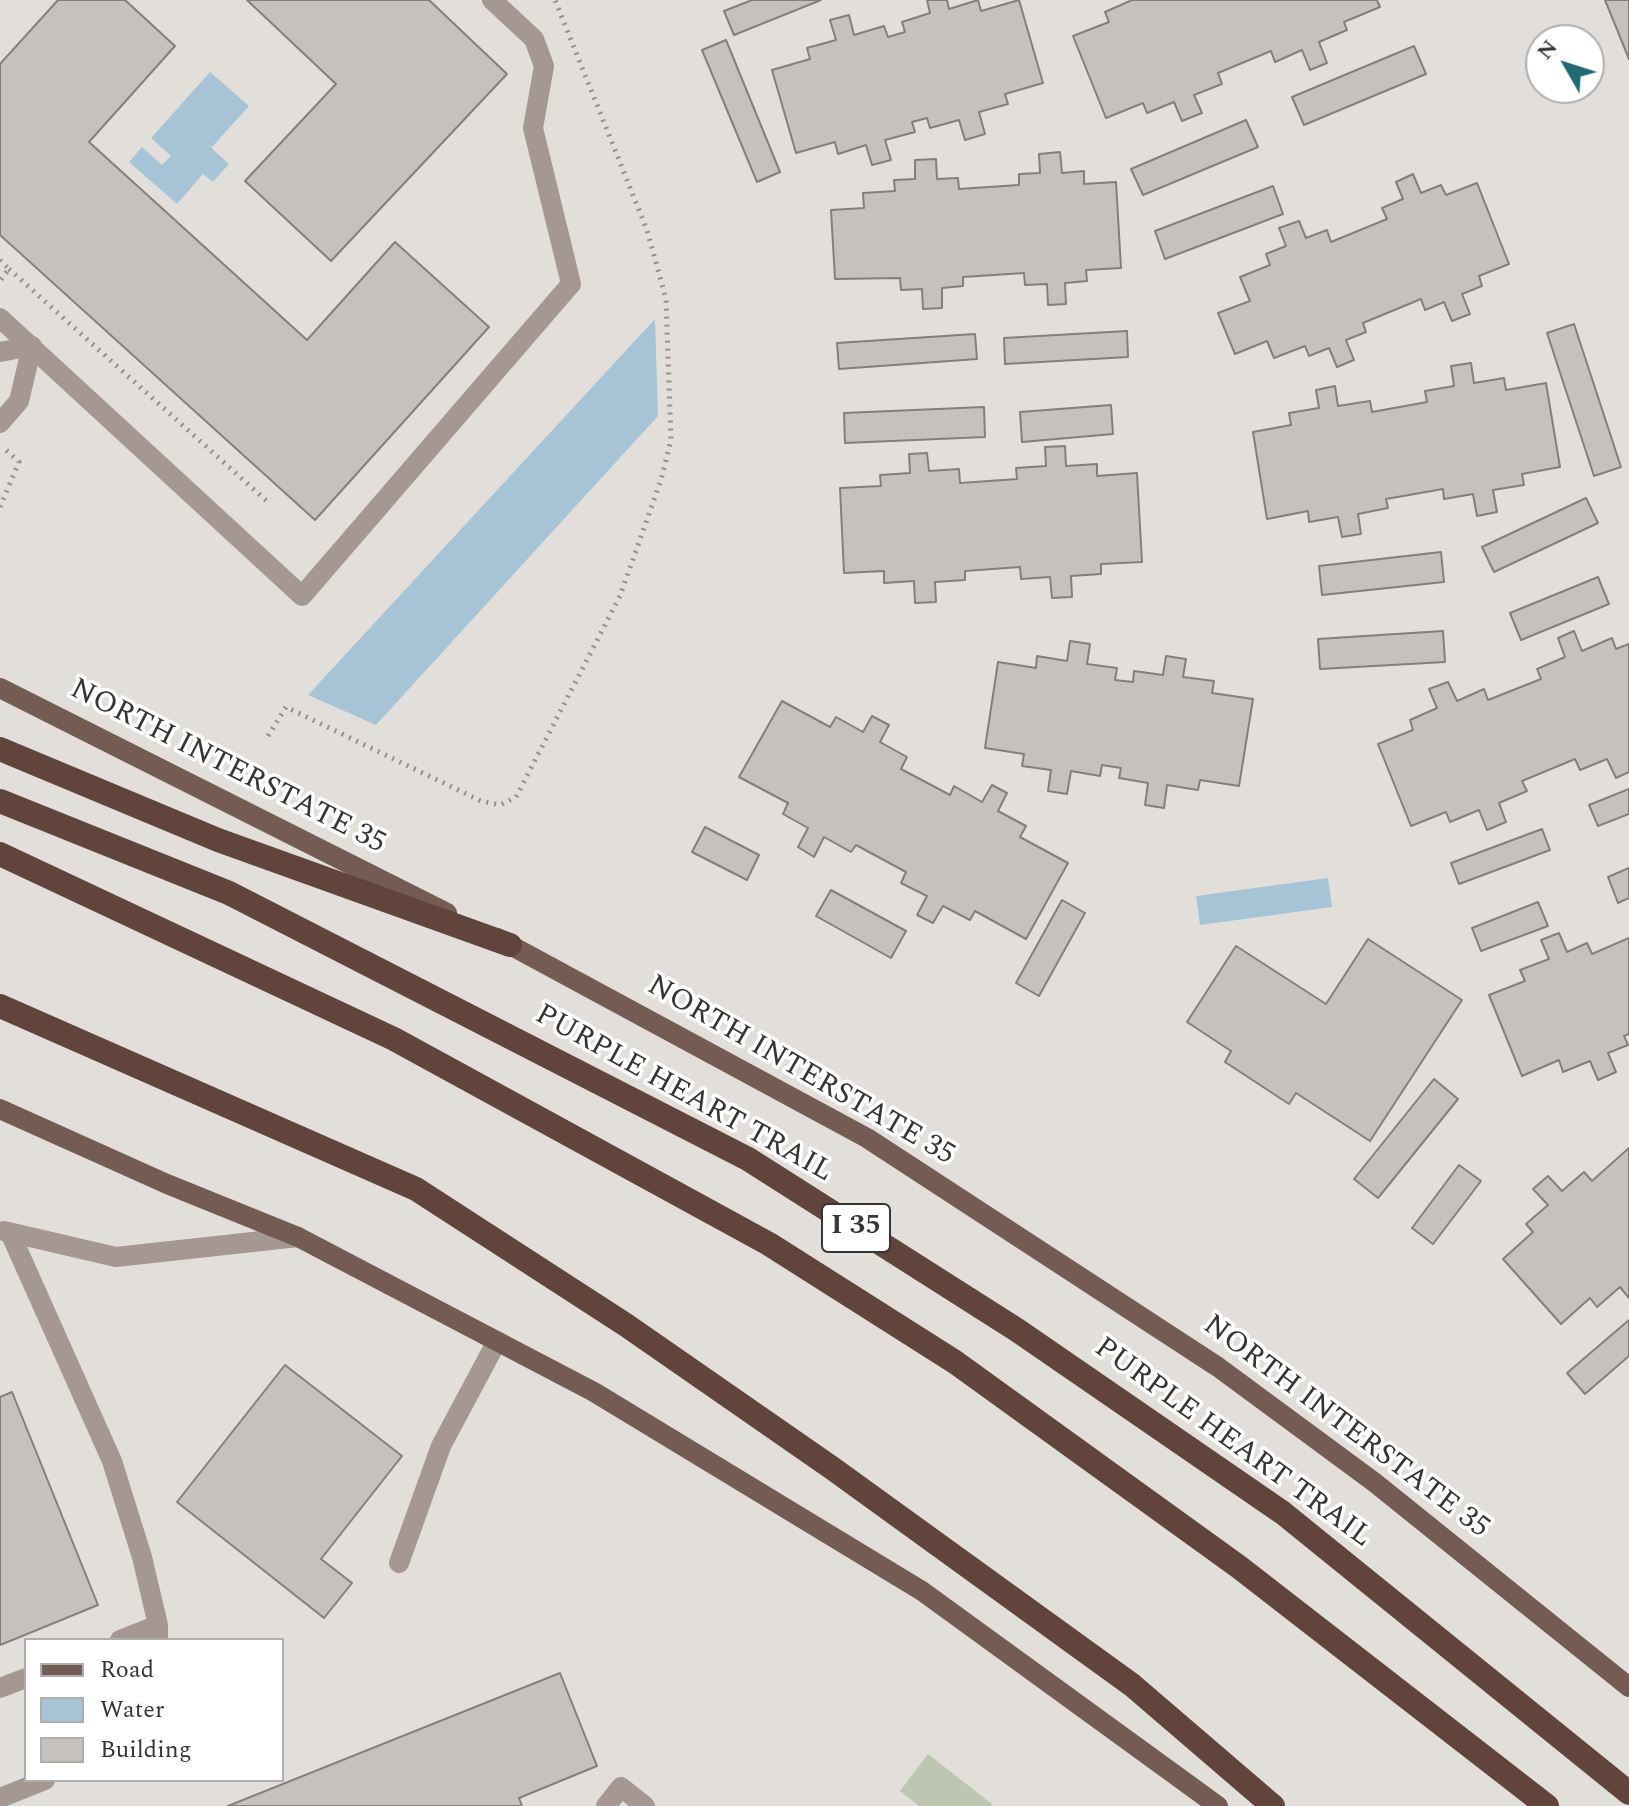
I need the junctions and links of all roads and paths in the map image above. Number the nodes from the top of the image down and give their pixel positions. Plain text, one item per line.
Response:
1 (492, 0) edge
2 (555, 0) edge
3 (0, 260) edge
4 (9, 269) junction
5 (0, 281) edge
6 (0, 318) edge
7 (32, 346) junction
8 (0, 352) edge
9 (0, 423) edge
10 (0, 444) edge
11 (270, 504) dead end
12 (0, 507) edge
13 (0, 688) edge
14 (268, 736) dead end
15 (0, 749) edge
16 (0, 801) edge
17 (0, 854) edge
18 (510, 945) junction
19 (0, 1006) edge
20 (0, 1109) edge
21 (4, 1234) edge
22 (298, 1237) junction
23 (497, 1341) junction
24 (399, 1563) dead end
25 (158, 1632) edge
26 (130, 1638) edge
27 (24, 1679) edge
28 (1629, 1687) edge
29 (0, 1688) edge
30 (40, 1782) edge
31 (1629, 1793) edge
32 (0, 1798) edge
33 (606, 1806) edge
34 (645, 1806) edge
35 (1218, 1806) edge
36 (1273, 1806) edge
37 (1547, 1806) edge

1 - 7 lane
2 - 14 path
3 - 4 path
4 - 5 path
4 - 11 path
6 - 7 lane
7 - 8 lane
7 - 9 lane
10 - 12 path
13 - 18 main road, NORTH INTERSTATE 35
15 - 18 highway
16 - 31 highway, PURPLE HEART TRAIL / I 35
17 - 37 highway, I 35
18 - 28 main road, NORTH INTERSTATE 35
19 - 36 highway
20 - 22 main road
21 - 22 lane
21 - 25 lane
22 - 23 main road
23 - 24 lane
23 - 35 main road
25 - 26 lane
27 - 29 lane
30 - 32 lane
33 - 34 lane

